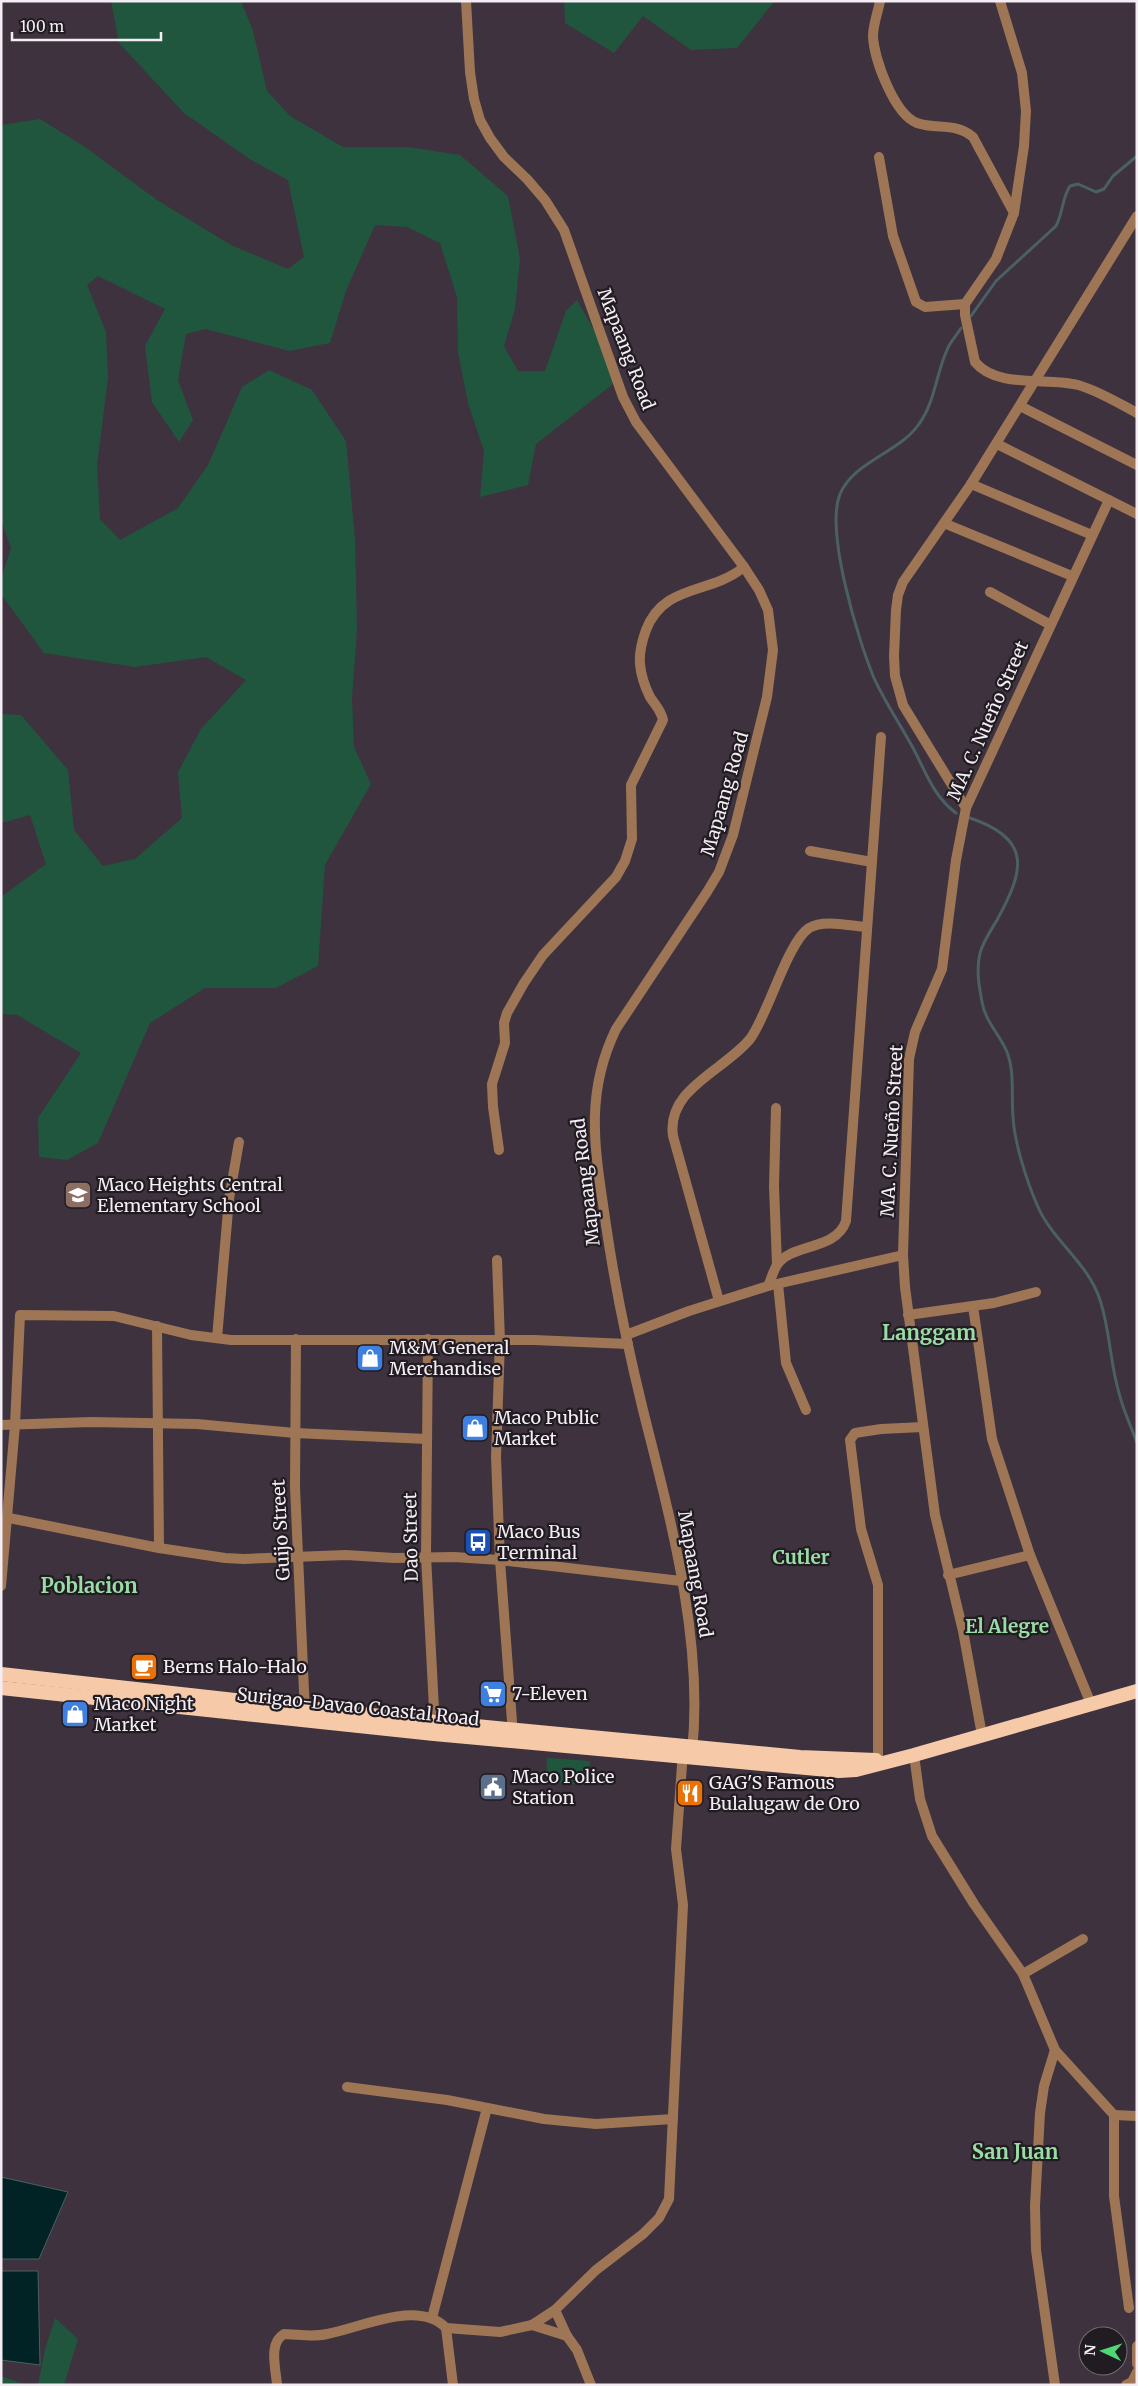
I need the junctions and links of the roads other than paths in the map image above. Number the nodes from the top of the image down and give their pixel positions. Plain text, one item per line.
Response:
1 (466, 1) edge
2 (880, 1) edge
3 (1000, 1) edge
4 (879, 157) dead end
5 (1014, 213) junction
6 (1137, 216) edge
7 (965, 304) junction
8 (1035, 382) junction
9 (1020, 406) junction
10 (1137, 413) edge
11 (997, 444) junction
12 (1137, 465) edge
13 (971, 484) junction
14 (1109, 500) junction
15 (1137, 514) edge
16 (946, 524) junction
17 (1092, 535) junction
18 (744, 567) junction
19 (1072, 576) junction
20 (990, 592) dead end
21 (1049, 624) junction
22 (881, 737) dead end
23 (966, 808) junction
24 (810, 851) dead end
25 (872, 862) junction
26 (866, 927) junction
27 (776, 1108) dead end
28 (239, 1142) dead end
29 (499, 1150) dead end
30 (903, 1255) junction
31 (497, 1260) dead end
32 (777, 1264) junction
33 (773, 1285) junction
34 (1036, 1292) dead end
35 (719, 1301) junction
36 (974, 1306) junction
37 (908, 1315) junction
38 (157, 1326) junction
39 (217, 1338) junction
40 (296, 1339) junction
41 (428, 1339) junction
42 (627, 1340) junction
43 (500, 1341) junction
44 (806, 1410) dead end
45 (158, 1424) junction
46 (1, 1425) edge
47 (15, 1426) junction
48 (923, 1427) junction
49 (295, 1433) junction
50 (427, 1439) junction
51 (8, 1518) junction
52 (159, 1548) junction
53 (1030, 1555) junction
54 (426, 1556) junction
55 (299, 1557) junction
56 (500, 1560) junction
57 (948, 1575) junction
58 (681, 1581) junction
59 (1, 1586) edge
60 (1, 1674) edge
61 (1, 1688) edge
62 (1137, 1691) edge
63 (1091, 1704) junction
64 (305, 1714) junction
65 (435, 1728) junction
66 (512, 1735) junction
67 (982, 1735) junction
68 (688, 1751) junction
69 (914, 1755) junction
70 (884, 1760) junction
71 (1083, 1939) dead end
72 (1023, 1974) junction
73 (1055, 2050) junction
74 (348, 2087) dead end
75 (487, 2108) junction
76 (1114, 2115) junction
77 (1135, 2116) edge
78 (673, 2119) junction
79 (1129, 2308) dead end
80 (555, 2310) junction
81 (432, 2318) junction
82 (532, 2325) junction
83 (446, 2328) junction
84 (567, 2336) junction
85 (1137, 2346) edge
86 (1137, 2364) edge
87 (1137, 2372) edge
88 (277, 2385) edge
89 (453, 2385) edge
90 (590, 2385) edge
91 (1055, 2385) edge
92 (1126, 2385) edge

1 - 18 street, Mapaang Road
2 - 5 street
3 - 5 street
4 - 7 street
5 - 7 street
6 - 8 street
7 - 8 street
8 - 9 street
8 - 10 street
9 - 11 street
9 - 12 street
11 - 13 street
11 - 14 street
13 - 16 street
13 - 17 street
14 - 15 street
14 - 17 street, MA. C. Nueño Street
16 - 19 street
16 - 23 street
17 - 19 street, MA. C. Nueño Street
18 - 29 street
18 - 42 street, Mapaang Road
19 - 21 street, MA. C. Nueño Street
20 - 21 street
21 - 23 street, MA. C. Nueño Street
22 - 25 street
23 - 30 street, MA. C. Nueño Street
24 - 25 street
25 - 26 street
26 - 32 street
26 - 35 street
27 - 32 street
28 - 39 street
30 - 33 street
30 - 37 street, MA. C. Nueño Street
31 - 43 street
32 - 33 street
33 - 35 street
33 - 44 street
34 - 36 street
35 - 42 street
36 - 37 street
36 - 53 street
37 - 48 street, MA. C. Nueño Street
38 - 39 street
38 - 45 street
38 - 47 street
39 - 40 street
40 - 41 street
40 - 49 street, Guijo Street
41 - 43 street
41 - 50 street, Dao Street
42 - 43 street
42 - 58 street, Mapaang Road
43 - 56 street
45 - 47 street
45 - 49 street
45 - 52 street
46 - 47 street
47 - 51 street
48 - 57 street, MA. C. Nueño Street
48 - 70 street
49 - 50 street
49 - 55 street, Guijo Street
50 - 54 street, Dao Street
51 - 52 street
51 - 59 street
52 - 55 street
53 - 57 street
53 - 63 street
54 - 55 street
54 - 56 street
54 - 65 street, Dao Street
55 - 64 street, Guijo Street
56 - 58 street
56 - 66 street
57 - 67 street, MA. C. Nueño Street
58 - 68 street, Mapaang Road
60 - 64 highway, Surigao-Davao Coastal Road
61 - 64 highway, Surigao-Davao Coastal Road
62 - 63 highway, Surigao-Davao Coastal Road
63 - 67 highway, Surigao-Davao Coastal Road
64 - 65 highway, Surigao-Davao Coastal Road
65 - 66 highway, Surigao-Davao Coastal Road
66 - 68 highway, Surigao-Davao Coastal Road
67 - 69 highway, Surigao-Davao Coastal Road
68 - 70 highway, Surigao-Davao Coastal Road
68 - 78 street, Mapaang Road
69 - 70 highway, Surigao-Davao Coastal Road
69 - 72 street
71 - 72 street
72 - 73 street
73 - 76 street
73 - 91 street
74 - 75 street
75 - 78 street
75 - 81 street
76 - 77 street
76 - 79 street
78 - 80 street, Mapaang Road
80 - 82 street, Mapaang Road
80 - 84 street
81 - 83 street
81 - 88 street
82 - 83 street
82 - 84 street
83 - 89 street
84 - 90 street
85 - 86 street
87 - 92 street

